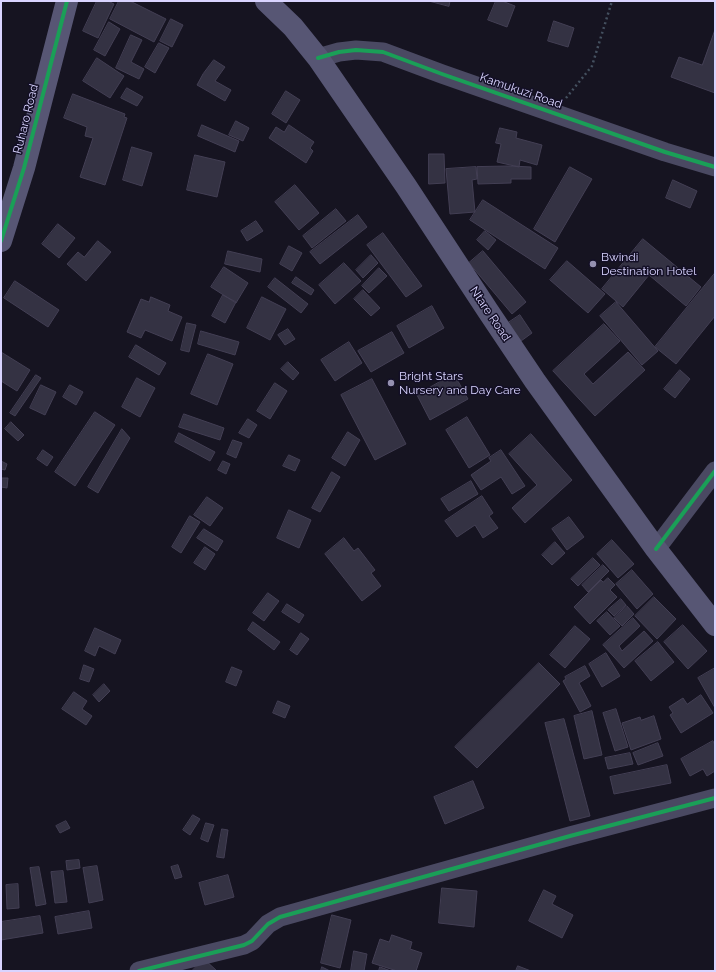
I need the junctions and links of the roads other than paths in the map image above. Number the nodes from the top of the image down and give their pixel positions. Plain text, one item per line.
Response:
1 (67, 1) edge
2 (266, 1) edge
3 (318, 58) junction
4 (715, 167) edge
5 (1, 241) edge
6 (715, 471) edge
7 (656, 549) junction
8 (715, 625) edge
9 (715, 798) edge
10 (139, 971) edge

1 - 5 main road, Ruharo Road
2 - 3 main road, Ntare Road
3 - 4 street, Kamukuzi Road
3 - 7 main road, Ntare Road
6 - 7 street
7 - 8 main road, Ntare Road
9 - 10 street

